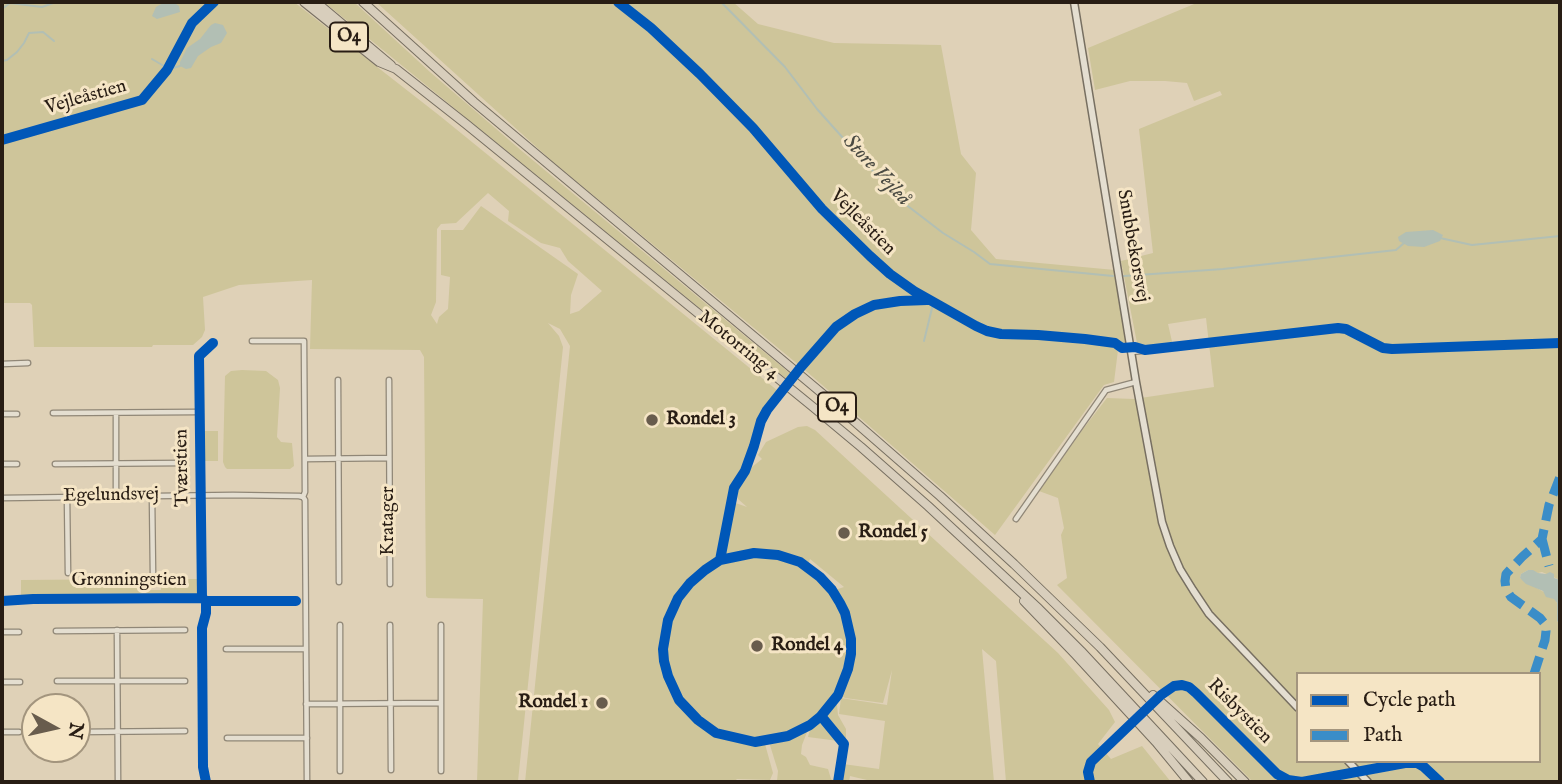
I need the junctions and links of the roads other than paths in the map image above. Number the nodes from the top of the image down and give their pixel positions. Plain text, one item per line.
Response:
1 (304, 2) edge
2 (316, 2) edge
3 (363, 2) edge
4 (1074, 2) edge
5 (396, 69) junction
6 (252, 341) dead end
7 (1204, 344) dead end
8 (1132, 352) junction
9 (28, 363) dead end
10 (2, 364) edge
11 (338, 380) dead end
12 (389, 380) dead end
13 (1136, 382) junction
14 (197, 412) dead end
15 (53, 413) dead end
16 (2, 414) edge
17 (17, 414) dead end
18 (116, 414) junction
19 (389, 458) junction
20 (305, 459) junction
21 (339, 459) junction
22 (185, 463) dead end
23 (2, 464) edge
24 (17, 464) dead end
25 (55, 464) dead end
26 (117, 464) junction
27 (152, 496) junction
28 (68, 497) junction
29 (116, 497) junction
30 (303, 497) junction
31 (2, 498) edge
32 (1016, 519) dead end
33 (992, 565) junction
34 (68, 573) dead end
35 (153, 575) dead end
36 (339, 582) dead end
37 (390, 584) dead end
38 (340, 625) dead end
39 (390, 625) dead end
40 (441, 625) dead end
41 (117, 630) junction
42 (185, 630) dead end
43 (56, 631) dead end
44 (2, 632) edge
45 (19, 632) dead end
46 (1100, 647) junction
47 (226, 649) dead end
48 (306, 649) junction
49 (57, 681) dead end
50 (117, 681) junction
51 (185, 681) dead end
52 (2, 682) edge
53 (20, 682) dead end
54 (340, 703) junction
55 (391, 703) junction
56 (441, 703) junction
57 (306, 704) junction
58 (1296, 706) edge
59 (185, 731) dead end
60 (2, 732) edge
61 (19, 732) dead end
62 (91, 732) edge
63 (117, 732) junction
64 (226, 738) dead end
65 (307, 738) junction
66 (1350, 763) edge
67 (391, 770) dead end
68 (340, 771) dead end
69 (441, 771) dead end
70 (118, 782) edge
71 (307, 782) edge
72 (1189, 782) edge
73 (1203, 782) edge
74 (1228, 782) edge
75 (1245, 782) edge
76 (1368, 782) edge

1 - 5 highway, Motorring 4 / O4
2 - 5 highway
3 - 46 highway, Motorring 4 / O4
4 - 8 street, Snubbekorsvej
5 - 33 highway, Motorring 4 / O4
6 - 20 street
7 - 8 street
8 - 13 street, Snubbekorsvej
9 - 10 street
11 - 21 street
12 - 19 street, Kratager
13 - 32 street
13 - 58 street, Snubbekorsvej
14 - 18 street
15 - 18 street
16 - 17 street
18 - 26 street
19 - 21 street, Kratager
19 - 37 street, Kratager
20 - 21 street, Kratager
20 - 30 street
21 - 36 street
22 - 26 street
23 - 24 street
25 - 26 street
26 - 29 street
27 - 29 street, Egelundsvej
27 - 30 street, Egelundsvej
27 - 35 street
28 - 29 street, Egelundsvej
28 - 31 street, Egelundsvej
28 - 34 street
30 - 48 street
33 - 72 highway, O4
33 - 73 highway, Motorring 4 / O4
38 - 54 street
39 - 55 street
40 - 56 street
41 - 42 street
41 - 43 street
41 - 50 street
44 - 45 street
46 - 74 highway, Motorring 4 / O4
46 - 75 highway, O4
47 - 48 street
48 - 57 street
49 - 50 street
50 - 51 street
50 - 63 street
52 - 53 street
54 - 55 street
54 - 57 street
54 - 68 street
55 - 56 street
55 - 67 street
56 - 69 street
57 - 65 street
59 - 63 street
60 - 61 street
62 - 63 street
63 - 70 street
64 - 65 street
65 - 71 street
66 - 76 street

